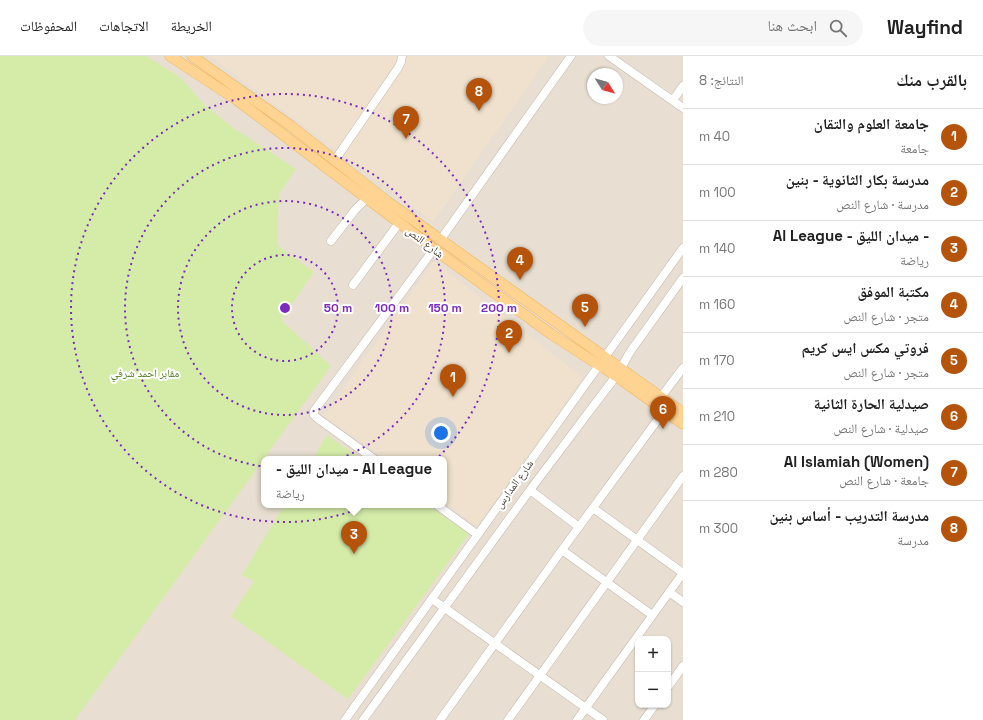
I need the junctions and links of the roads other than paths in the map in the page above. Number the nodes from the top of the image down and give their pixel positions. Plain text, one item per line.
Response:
1 (170, 56) edge
2 (192, 56) edge
3 (402, 56) edge
4 (571, 56) edge
5 (609, 56) edge
6 (683, 86) edge
7 (672, 100) junction
8 (683, 108) edge
9 (334, 160) junction
10 (366, 199) junction
11 (399, 223) junction
12 (441, 239) junction
13 (331, 241) dead end
14 (683, 248) edge
15 (434, 249) junction
16 (683, 278) edge
17 (353, 285) dead end
18 (602, 361) junction
19 (683, 368) edge
20 (619, 372) junction
21 (661, 398) junction
22 (664, 411) junction
23 (683, 413) edge
24 (683, 424) edge
25 (370, 456) edge
26 (683, 476) edge
27 (530, 490) junction
28 (441, 508) edge
29 (593, 508) junction
30 (579, 527) junction
31 (478, 534) junction
32 (638, 540) junction
33 (562, 550) junction
34 (683, 573) edge
35 (608, 582) junction
36 (669, 592) junction
37 (432, 599) junction
38 (683, 602) edge
39 (444, 608) junction
40 (652, 615) junction
41 (495, 644) junction
42 (683, 666) edge
43 (540, 676) junction
44 (671, 683) edge
45 (586, 708) junction
46 (653, 708) edge
47 (352, 711) junction
48 (345, 720) edge
49 (363, 720) edge
50 (440, 720) edge
51 (508, 720) edge
52 (577, 720) edge
53 (603, 720) edge
54 (644, 720) edge

1 - 10 main road, شارع النص
2 - 9 main road, شارع النص
3 - 9 street
4 - 12 street
5 - 7 street
6 - 7 street
7 - 8 street
9 - 12 main road, شارع النص
10 - 11 main road, شارع النص
10 - 13 street
11 - 15 main road, شارع النص
11 - 17 street
12 - 18 main road, شارع النص
14 - 18 street, شارع المدارس
15 - 18 main road, شارع النص
15 - 25 street
16 - 20 street
18 - 20 main road, شارع النص
18 - 31 street, شارع المدارس
19 - 21 street
20 - 21 main road, شارع النص
20 - 22 main road, شارع النص
20 - 27 street
21 - 23 main road, شارع النص
22 - 24 main road, شارع النص
22 - 29 street
26 - 32 street
27 - 30 street
27 - 39 street
28 - 31 street
29 - 30 street
29 - 32 street
30 - 33 street
31 - 37 street, شارع المدارس
32 - 34 street
32 - 35 street
33 - 35 street
33 - 41 street
34 - 36 street
35 - 40 street
35 - 43 street
36 - 38 street
36 - 40 street
37 - 39 street
37 - 47 street, شارع المدارس
39 - 41 street
39 - 49 street
40 - 45 street
41 - 43 street
41 - 50 street
42 - 44 street
43 - 45 street
43 - 51 street
45 - 52 street
45 - 53 street
46 - 54 street
47 - 48 street, شارع المدارس
47 - 49 street

